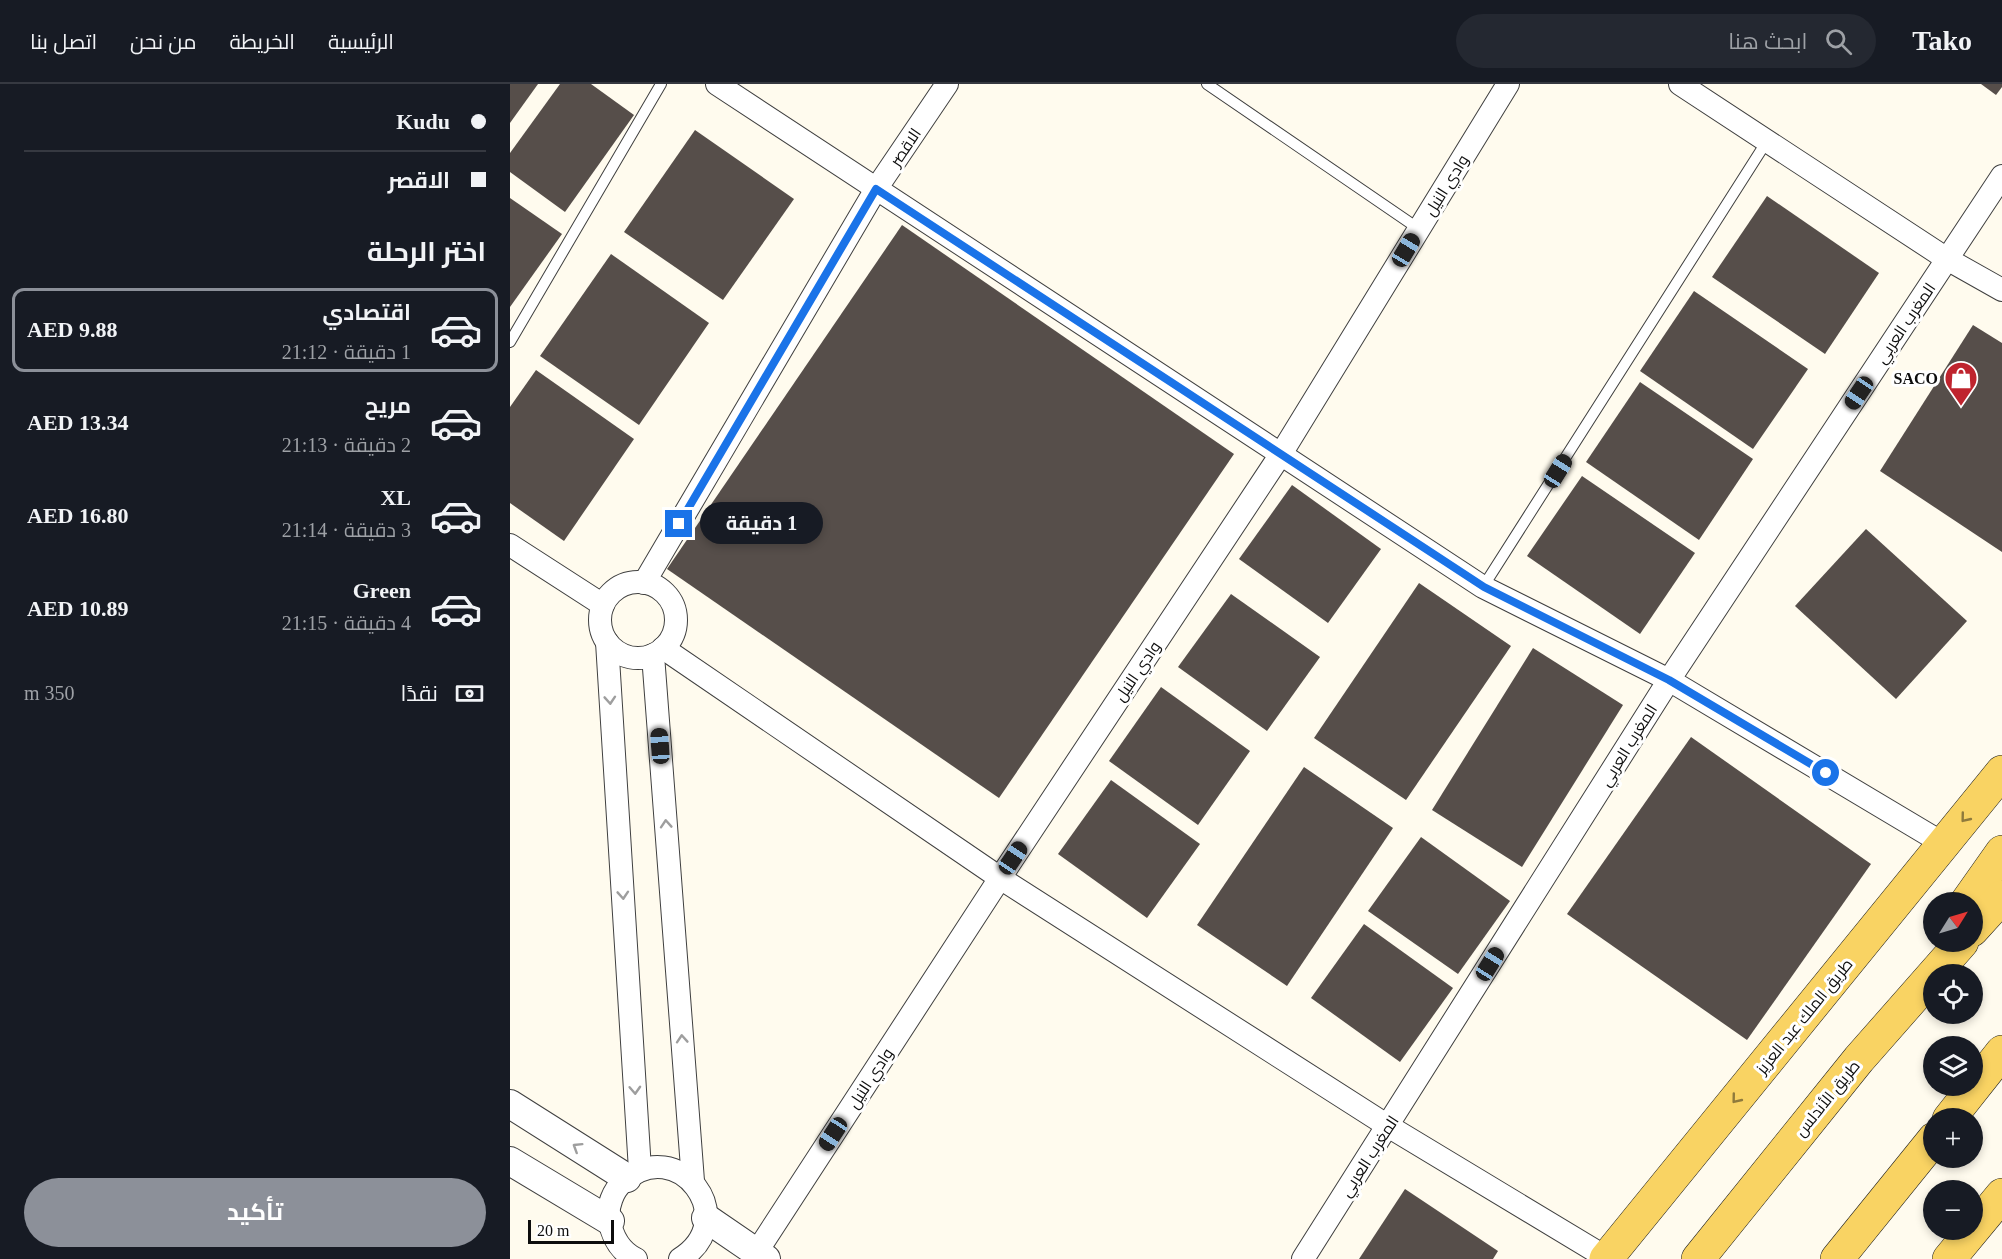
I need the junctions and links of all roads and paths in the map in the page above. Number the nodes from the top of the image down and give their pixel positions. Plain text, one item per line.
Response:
1 (661, 84) edge
2 (948, 84) edge
3 (1207, 84) edge
4 (1508, 84) edge
5 (1680, 84) edge
6 (721, 85) edge
7 (1767, 141) junction
8 (2002, 176) edge
9 (876, 189) junction
10 (1419, 229) junction
11 (1947, 259) junction
12 (2002, 290) edge
13 (510, 342) edge
14 (1281, 454) junction
15 (510, 545) edge
16 (644, 583) junction
17 (1484, 587) junction
18 (603, 605) junction
19 (607, 642) junction
20 (658, 652) junction
21 (1669, 680) junction
22 (2002, 772) edge
23 (1944, 844) junction
24 (2002, 852) edge
25 (1000, 878) junction
26 (1974, 892) edge
27 (2002, 897) edge
28 (1983, 918) edge
29 (1932, 952) edge
30 (1953, 952) edge
31 (1998, 1057) edge
32 (1859, 1059) junction
33 (510, 1104) edge
34 (1958, 1108) edge
35 (1388, 1126) junction
36 (1923, 1152) edge
37 (510, 1161) edge
38 (1907, 1172) junction
39 (1767, 1173) junction
40 (633, 1174) junction
41 (693, 1181) junction
42 (2002, 1195) edge
43 (706, 1218) junction
44 (610, 1221) junction
45 (761, 1256) edge
46 (632, 1258) edge
47 (1607, 1258) edge
48 (680, 1259) edge
49 (1303, 1259) edge
50 (1676, 1259) edge
51 (1698, 1259) edge
52 (1837, 1259) edge
53 (1852, 1259) edge
54 (1949, 1259) edge

1 - 13 lane
2 - 9 street, الاقصر
3 - 10 lane
4 - 10 street, وادي النيل
5 - 7 street
6 - 9 street
7 - 11 street
7 - 17 lane
8 - 11 street, المغرب العربي
9 - 14 street
9 - 16 street, الاقصر
10 - 14 street, وادي النيل
11 - 12 street
11 - 21 street, المغرب العربي
14 - 17 street
14 - 25 street, وادي النيل
15 - 18 street
16 - 18 street
16 - 20 street
17 - 21 street
18 - 19 street
19 - 20 street
19 -> 40 street
20 - 25 street
41 -> 20 street
21 - 23 street
21 - 35 street, المغرب العربي
22 -> 23 main road, طريق الملك عبد العزيز
23 -> 47 main road, طريق الملك عبد العزيز
24 - 26 main road
25 - 35 street
25 - 45 street, وادي النيل
27 - 28 main road
29 - 32 main road
30 - 32 main road, طريق الأندلس
31 - 34 main road
32 - 39 main road, طريق الأندلس
40 -> 33 street
35 - 47 street
35 - 49 street, المغرب العربي
36 - 38 main road
37 - 44 street
38 - 52 main road
38 - 53 main road
39 - 50 main road
39 - 51 main road, طريق الأندلس
40 - 41 street
40 - 44 street
41 - 43 street
42 - 54 main road
43 - 45 street
43 - 48 street
44 - 46 street

